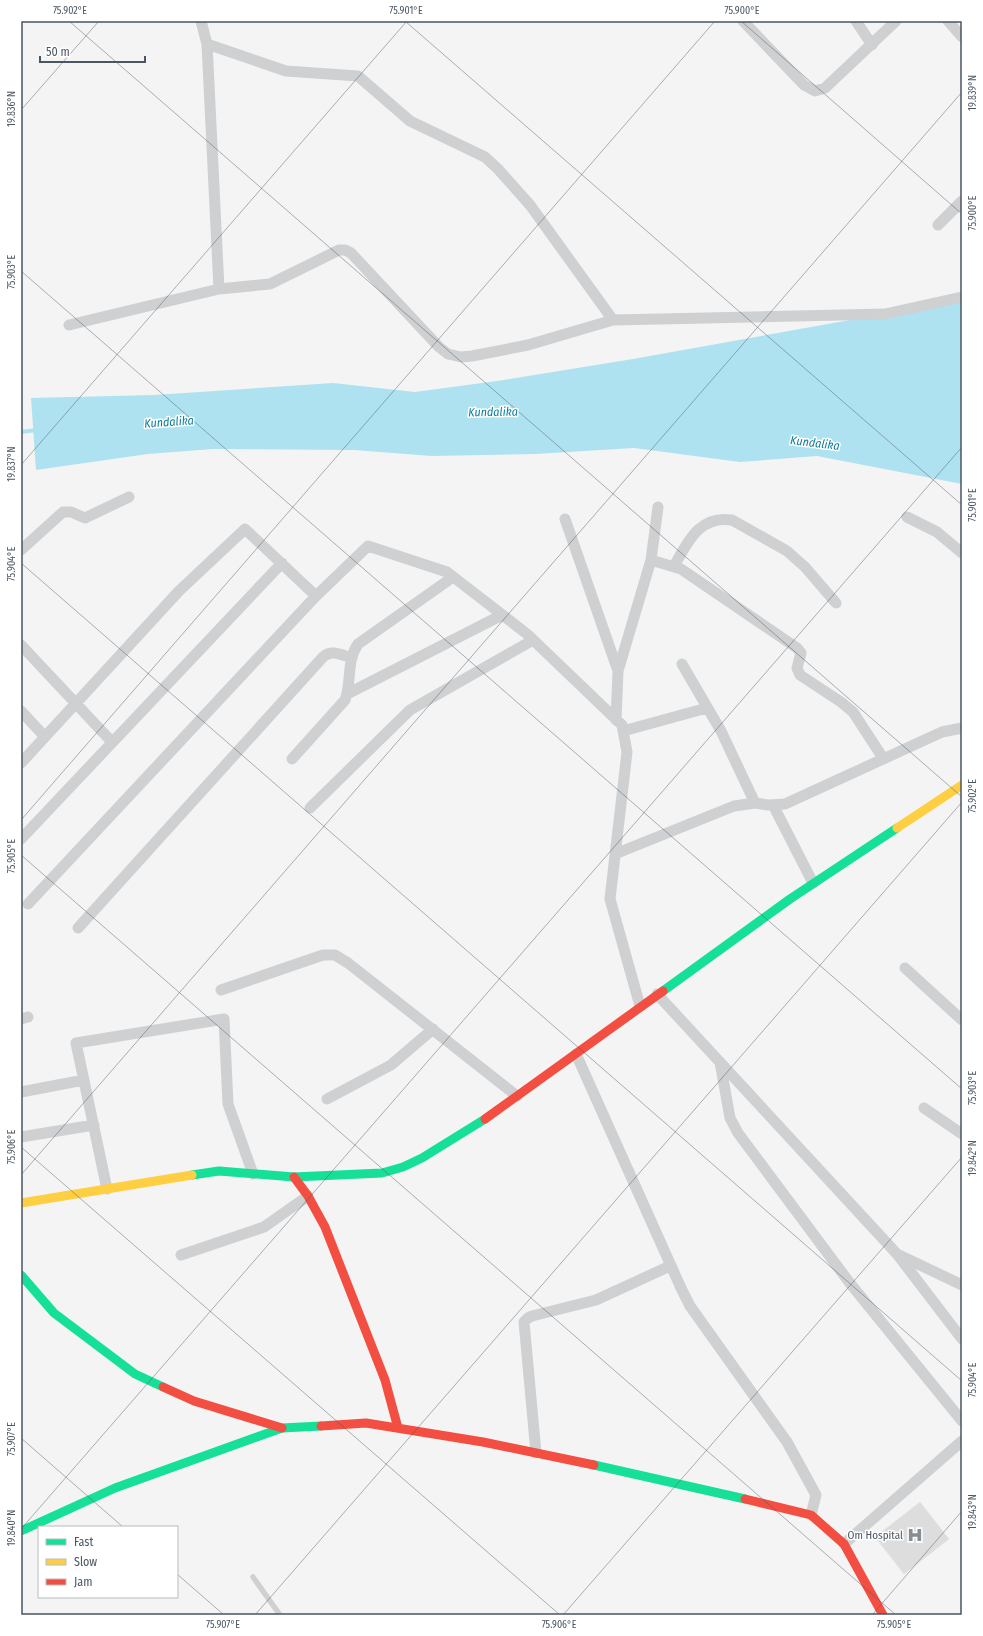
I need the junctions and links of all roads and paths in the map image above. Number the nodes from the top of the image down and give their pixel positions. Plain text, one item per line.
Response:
1 (202, 21) edge
2 (743, 21) edge
3 (856, 21) edge
4 (896, 21) edge
5 (948, 21) edge
6 (962, 37) edge
7 (207, 44) junction
8 (872, 45) junction
9 (962, 201) edge
10 (938, 225) dead end
11 (219, 289) junction
12 (962, 297) edge
13 (613, 320) junction
14 (69, 325) dead end
15 (129, 496) dead end
16 (658, 507) dead end
17 (907, 518) dead end
18 (565, 519) dead end
19 (21, 550) edge
20 (962, 553) edge
21 (651, 560) junction
22 (282, 563) junction
23 (674, 566) junction
24 (453, 576) junction
25 (316, 596) junction
26 (836, 603) dead end
27 (502, 615) junction
28 (533, 640) junction
29 (21, 645) edge
30 (352, 658) junction
31 (682, 664) dead end
32 (618, 671) junction
33 (347, 694) junction
34 (76, 703) junction
35 (707, 708) junction
36 (21, 711) edge
37 (616, 720) junction
38 (962, 728) edge
39 (623, 731) junction
40 (45, 737) junction
41 (112, 742) junction
42 (882, 758) junction
43 (292, 759) dead end
44 (21, 763) edge
45 (962, 785) edge
46 (755, 802) junction
47 (773, 805) junction
48 (310, 808) dead end
49 (21, 839) edge
50 (615, 854) junction
51 (813, 883) junction
52 (28, 904) dead end
53 (78, 928) dead end
54 (905, 968) dead end
55 (221, 990) dead end
56 (657, 994) junction
57 (640, 1006) junction
58 (962, 1020) edge
59 (433, 1029) junction
60 (576, 1054) junction
61 (720, 1062) junction
62 (84, 1080) junction
63 (21, 1092) edge
64 (517, 1096) junction
65 (327, 1099) dead end
66 (924, 1108) dead end
67 (94, 1125) junction
68 (962, 1134) edge
69 (21, 1137) edge
70 (253, 1174) junction
71 (294, 1178) junction
72 (107, 1189) junction
73 (308, 1196) junction
74 (21, 1203) edge
75 (898, 1254) junction
76 (182, 1255) dead end
77 (670, 1266) junction
78 (21, 1275) edge
79 (962, 1285) edge
80 (962, 1339) edge
81 (962, 1421) edge
82 (282, 1428) junction
83 (398, 1428) junction
84 (962, 1441) edge
85 (536, 1453) junction
86 (811, 1515) junction
87 (21, 1531) edge
88 (844, 1544) junction
89 (253, 1577) dead end
90 (280, 1615) edge
91 (883, 1615) edge

1 - 7 street
2 - 8 street
3 - 8 street
4 - 8 street
5 - 6 street
7 - 11 street
7 - 13 street
9 - 10 street
11 - 13 street
11 - 14 street
12 - 13 street
15 - 19 street
16 - 21 street
17 - 20 street
18 - 32 street
21 - 23 street
21 - 32 street
22 - 25 street
22 - 34 street
22 - 41 street
23 - 26 street
23 - 42 street
24 - 25 street
24 - 27 street
24 - 30 street
25 - 52 street
27 - 28 street
27 - 33 street
28 - 37 street
28 - 48 street
29 - 34 street
30 - 33 street
30 - 53 street
31 - 35 street
32 - 37 street
33 - 43 street
34 - 40 street
34 - 41 street
35 - 39 street
35 - 46 street
36 - 40 street
37 - 39 street
38 - 42 street
39 - 50 street
40 - 44 street
41 - 49 street
42 - 47 street
45 - 51 street
46 - 47 street
46 - 50 street
47 - 51 street
50 - 57 street
51 - 56 street
54 - 58 street
55 - 59 street
56 - 57 street
56 - 61 street
57 - 60 street
59 - 64 street
59 - 65 street
60 - 64 street
60 - 77 street
61 - 75 street
61 - 81 street
62 - 63 street
62 - 67 street
62 - 70 street
64 - 71 street
66 - 68 street
67 - 69 street
67 - 72 street
70 - 71 street
70 - 72 street
71 - 73 street
72 - 74 street
73 - 76 street
73 - 83 street
75 - 79 street
75 - 80 street
77 - 85 street
77 - 86 street
78 - 82 street
82 - 83 street
82 - 87 street
83 - 85 street
84 - 88 street
85 - 86 street
86 - 88 street
88 - 91 street
89 - 90 lane

